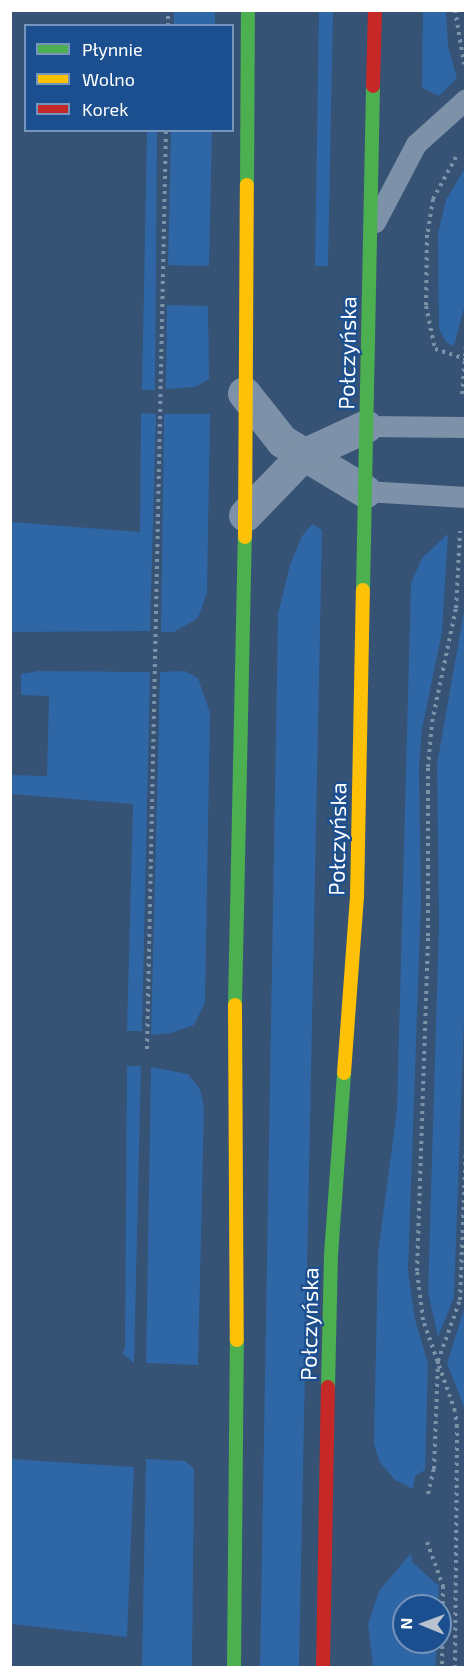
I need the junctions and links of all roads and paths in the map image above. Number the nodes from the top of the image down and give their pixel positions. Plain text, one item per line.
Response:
1 (248, 10) edge
2 (375, 10) edge
3 (455, 10) edge
4 (465, 68) edge
5 (465, 99) edge
6 (166, 132) edge
7 (459, 154) dead end
8 (371, 230) junction
9 (465, 344) edge
10 (465, 359) edge
11 (462, 386) dead end
12 (244, 393) junction
13 (366, 426) junction
14 (465, 427) edge
15 (303, 455) junction
16 (365, 491) junction
17 (465, 497) edge
18 (245, 515) junction
19 (460, 529) dead end
20 (147, 1049) dead end
21 (465, 1145) edge
22 (438, 1361) junction
23 (428, 1494) dead end
24 (427, 1542) dead end
25 (234, 1668) edge
26 (323, 1668) edge
27 (442, 1668) edge
28 (455, 1668) edge

1 - 12 main road
2 - 8 main road, Połczyńska
3 - 4 path
5 - 8 lane
6 - 20 path
7 - 10 path
8 - 13 main road, Połczyńska
9 - 10 path
10 - 11 path
12 - 15 street
12 - 18 main road
13 - 14 lane
13 - 15 street
13 - 16 main road, Połczyńska
15 - 16 street
15 - 18 street
16 - 17 lane
16 - 26 main road, Połczyńska
18 - 25 main road
19 - 22 path
21 - 22 path
22 - 23 path
22 - 28 path
24 - 27 path

